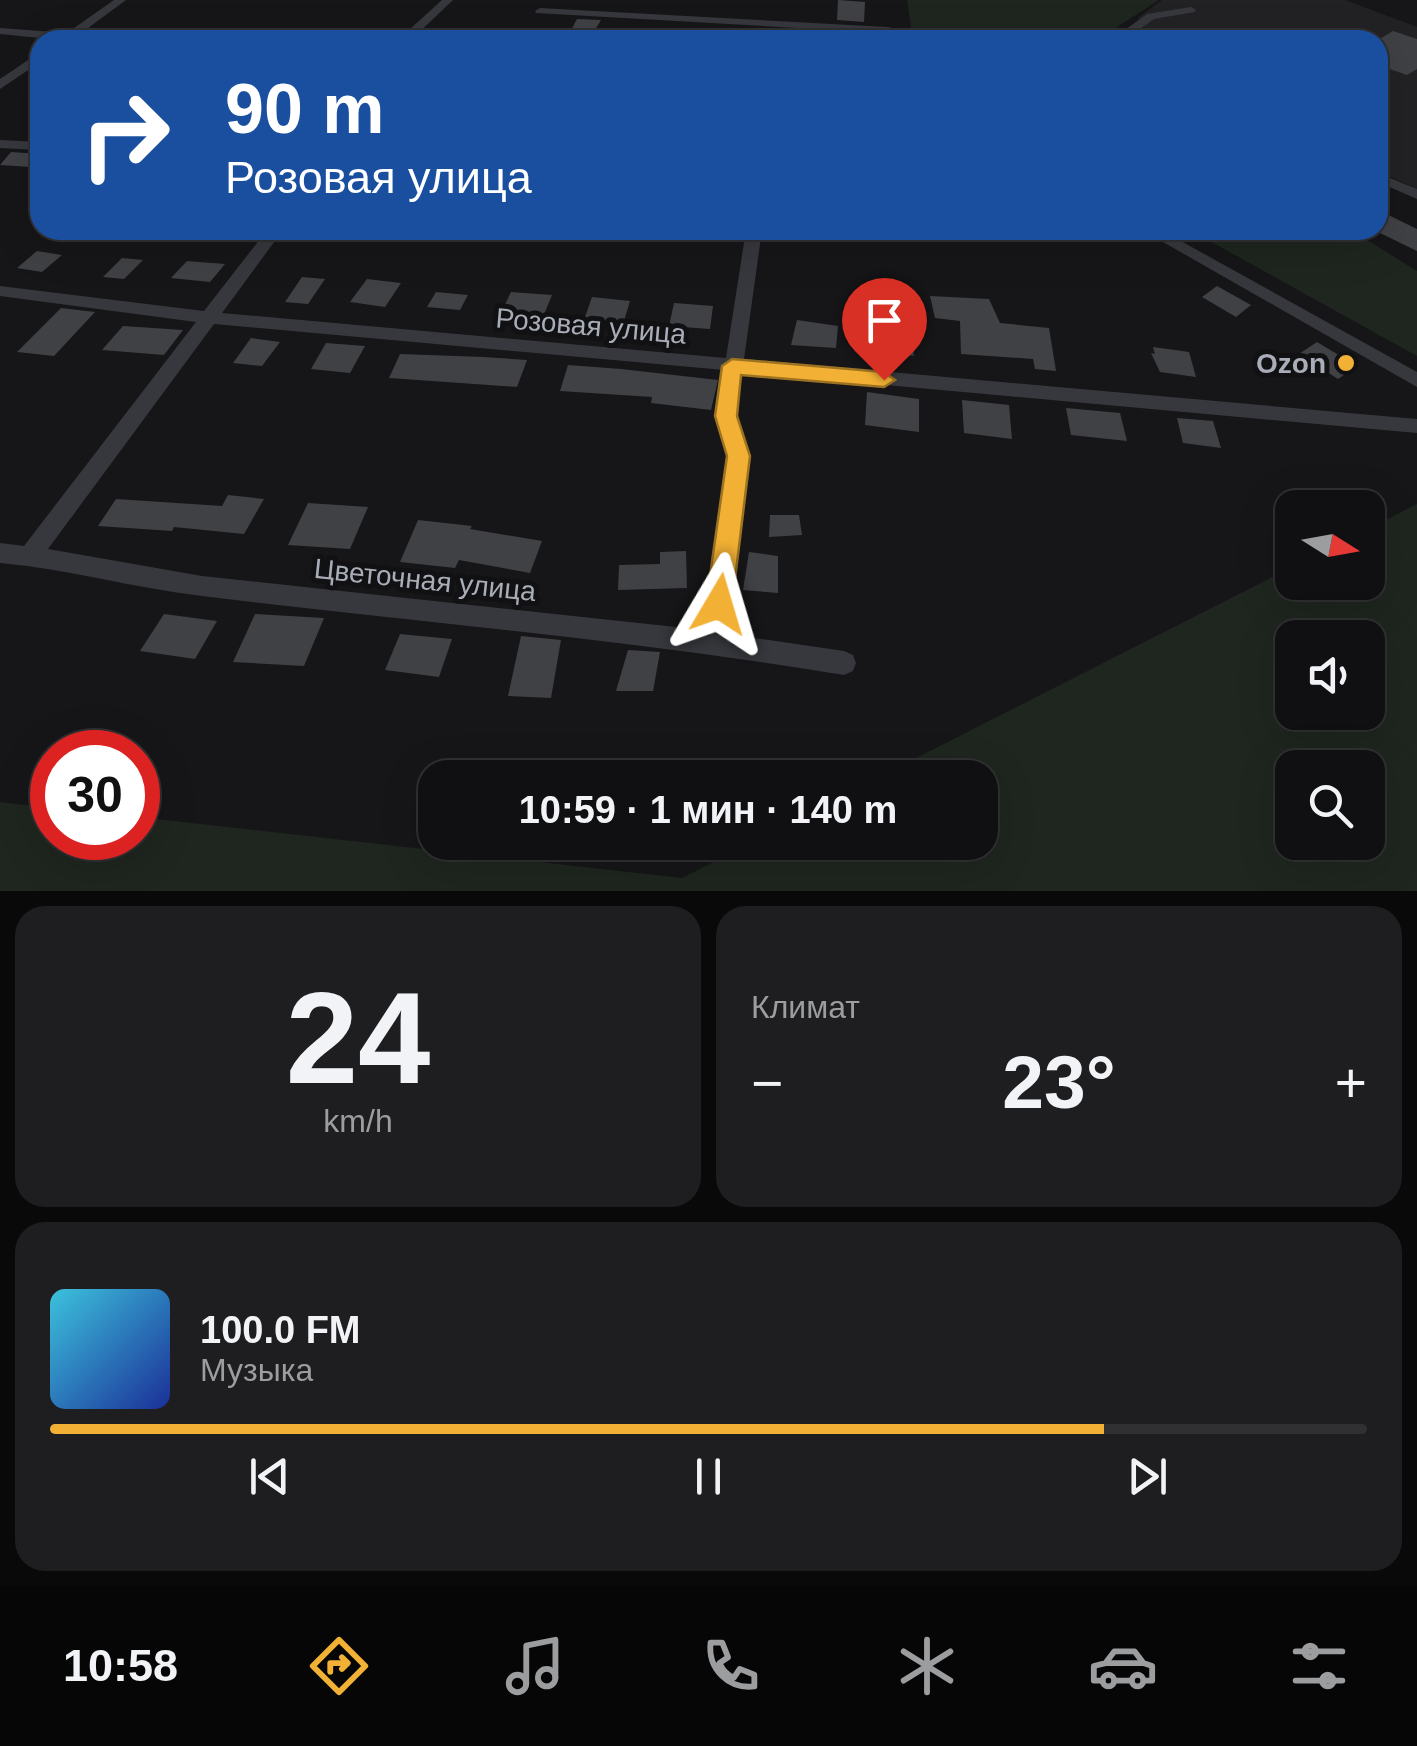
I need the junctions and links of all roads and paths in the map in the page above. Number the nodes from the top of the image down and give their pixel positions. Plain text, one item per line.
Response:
1 (121, 0) edge
2 (448, 0) edge
3 (1190, 10) dead end
4 (540, 11) dead end
5 (78, 30) edge
6 (415, 30) edge
7 (888, 30) edge
8 (1131, 30) edge
9 (0, 31) edge
10 (30, 34) edge
11 (30, 63) edge
12 (0, 84) edge
13 (0, 144) edge
14 (30, 146) edge
15 (1388, 182) edge
16 (1417, 195) edge
17 (268, 240) edge
18 (752, 240) edge
19 (1168, 240) edge
20 (0, 291) edge
21 (212, 318) junction
22 (732, 366) junction
23 (1417, 380) edge
24 (1417, 426) edge
25 (0, 553) edge
26 (30, 554) junction
27 (714, 641) junction
28 (844, 664) dead end

1 - 5 street
2 - 6 street
3 - 8 street
4 - 7 street
9 - 10 street
11 - 12 street
13 - 14 street
15 - 16 street
17 - 21 street
18 - 22 street
19 - 23 street
20 - 21 street, Розовая улица
21 - 22 street, Розовая улица
21 - 26 street
22 - 24 street, Розовая улица
22 - 27 street
25 - 26 street, Цветочная улица
26 - 27 street, Цветочная улица
27 - 28 street, Цветочная улица

